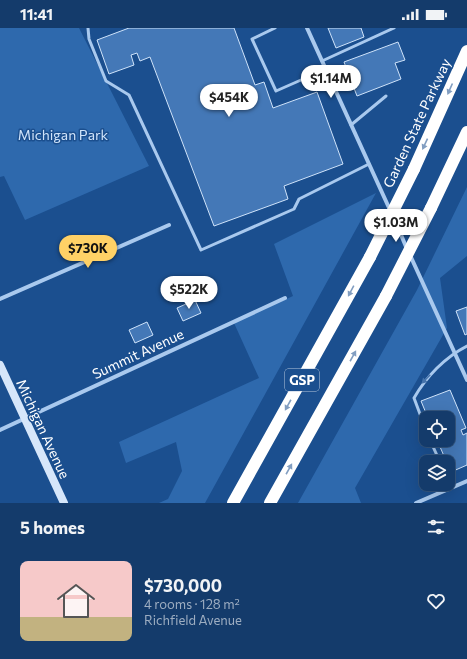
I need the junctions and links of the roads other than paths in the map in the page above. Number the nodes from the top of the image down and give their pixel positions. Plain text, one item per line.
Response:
1 (88, 28) edge
2 (275, 28) edge
3 (307, 28) edge
4 (394, 28) edge
5 (465, 55) edge
6 (322, 61) junction
7 (326, 69) junction
8 (386, 96) dead end
9 (351, 125) junction
10 (467, 132) edge
11 (369, 164) junction
12 (169, 225) dead end
13 (285, 298) dead end
14 (0, 299) edge
15 (467, 346) edge
16 (454, 352) junction
17 (0, 365) edge
18 (467, 380) edge
19 (419, 411) edge
20 (24, 419) junction
21 (0, 430) edge
22 (467, 481) edge
23 (455, 486) edge
24 (443, 491) edge
25 (64, 503) edge
26 (233, 503) edge
27 (270, 503) edge
28 (416, 503) edge

1 - 11 lane
2 - 7 lane
3 - 6 street
4 - 6 lane
5 -> 26 highway, Garden State Parkway / GSP, bridge
6 - 7 street
7 - 9 street
8 - 9 lane
9 - 11 street
27 -> 10 highway, GSP, bridge
11 - 16 street
12 - 14 street
13 - 20 street, Summit Avenue
15 - 16 lane
16 - 18 street
16 -> 19 lane
17 - 20 street, Michigan Avenue
20 - 21 street, Summit Avenue
20 - 25 street, Michigan Avenue
22 - 23 street
24 - 28 street

